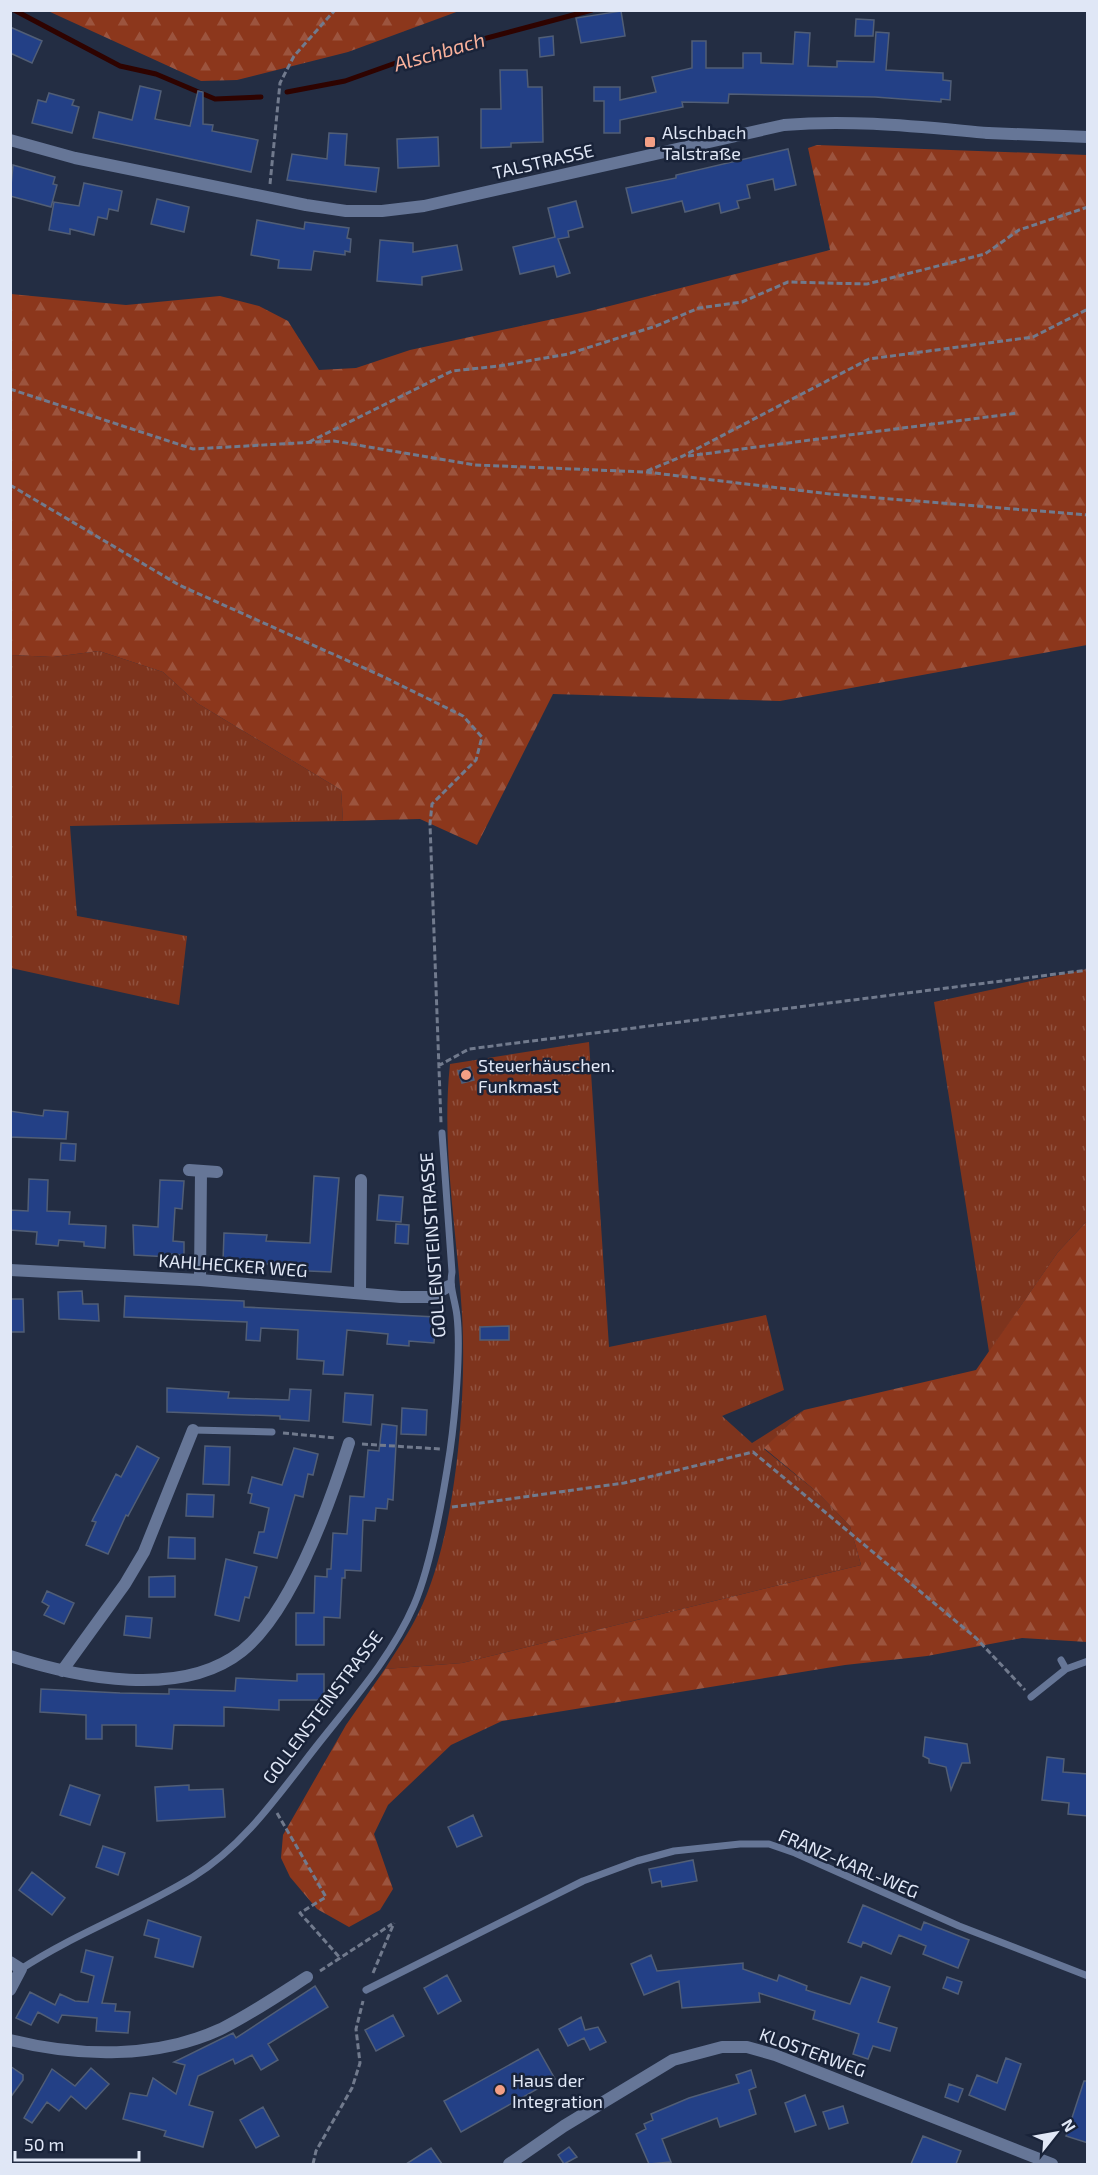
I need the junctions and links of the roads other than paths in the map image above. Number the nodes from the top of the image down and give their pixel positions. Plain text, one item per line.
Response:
1 (1088, 137) edge
2 (10, 140) edge
3 (442, 1133) road end
4 (217, 1172) dead end
5 (362, 1180) dead end
6 (10, 1270) edge
7 (200, 1280) junction
8 (449, 1286) junction
9 (360, 1293) junction
10 (193, 1430) joint
11 (272, 1432) road end
12 (350, 1443) road end
13 (10, 1656) edge
14 (1060, 1660) dead end
15 (1088, 1661) edge
16 (1066, 1669) junction
17 (62, 1671) junction
18 (1031, 1697) road end
19 (16, 1966) edge
20 (1088, 1976) edge
21 (307, 1977) road end
22 (10, 1990) edge
23 (366, 1990) road end
24 (10, 2040) edge
25 (509, 2164) edge
26 (1052, 2164) edge

1 - 2 street, TALSTRASSE
3 - 8 lane, GOLLENSTEINSTRASSE
4 - 7 street
5 - 9 street
6 - 7 street, KAHLHECKER WEG
7 - 9 street, KAHLHECKER WEG
8 - 9 street, KAHLHECKER WEG
8 - 19 lane, GOLLENSTEINSTRASSE
10 - 11 lane
10 - 17 street
12 - 17 street
13 - 17 street
14 - 16 lane
15 - 16 lane
16 - 18 lane
19 - 22 street, GOLLENSTEINSTRASSE
20 - 23 lane, FRANZ-KARL-WEG
21 - 24 street
25 - 26 street, KLOSTERWEG

